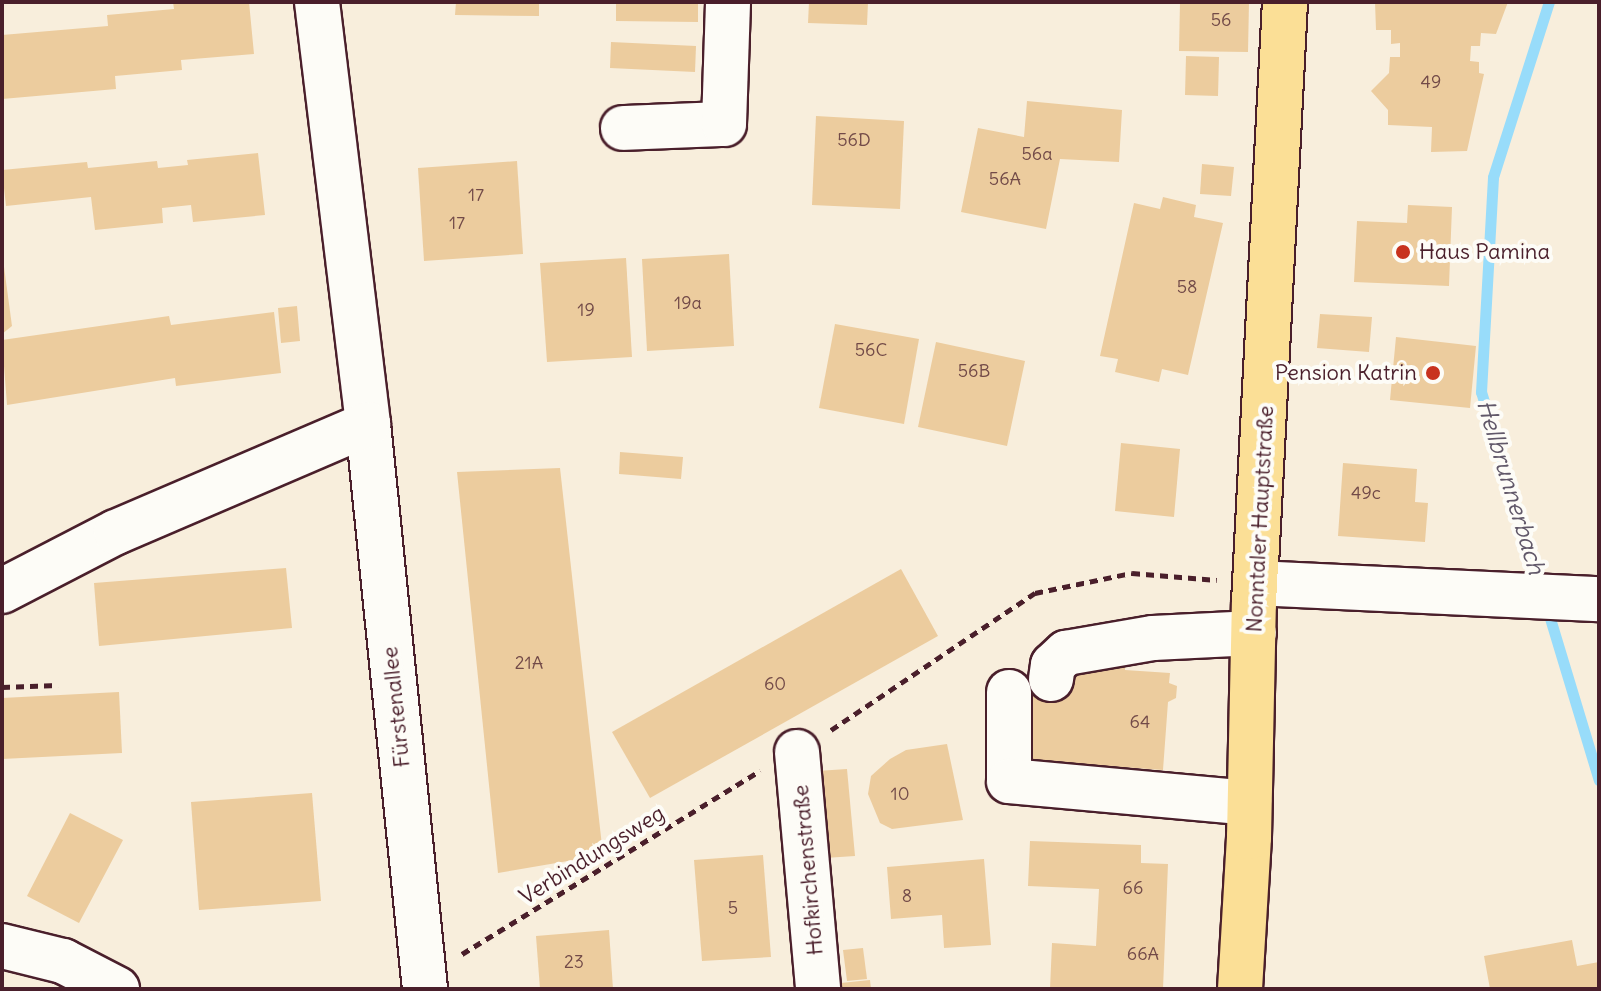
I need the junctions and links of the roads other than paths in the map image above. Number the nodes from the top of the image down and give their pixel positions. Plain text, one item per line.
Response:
1 (317, 2) edge
2 (728, 2) edge
3 (1285, 2) edge
4 (623, 128) dead end
5 (368, 424) junction
6 (1236, 581) junction
7 (2, 591) edge
8 (1561, 598) edge
9 (1254, 633) junction
10 (1051, 679) dead end
11 (1009, 692) dead end
12 (797, 752) road end
13 (1249, 803) junction
14 (2, 946) edge
15 (117, 989) edge
16 (425, 989) edge
17 (818, 989) edge
18 (1240, 989) edge

1 - 5 street, Fürstenallee
2 - 4 street
3 - 6 main road, Nonntaler Hauptstraße
5 - 7 street
5 - 16 street, Fürstenallee
6 - 8 street
6 - 9 main road, Nonntaler Hauptstraße
9 - 10 street
9 - 13 main road, Nonntaler Hauptstraße
11 - 13 street
12 - 17 street, Hofkirchenstraße
13 - 18 main road, Nonntaler Hauptstraße
14 - 15 street

